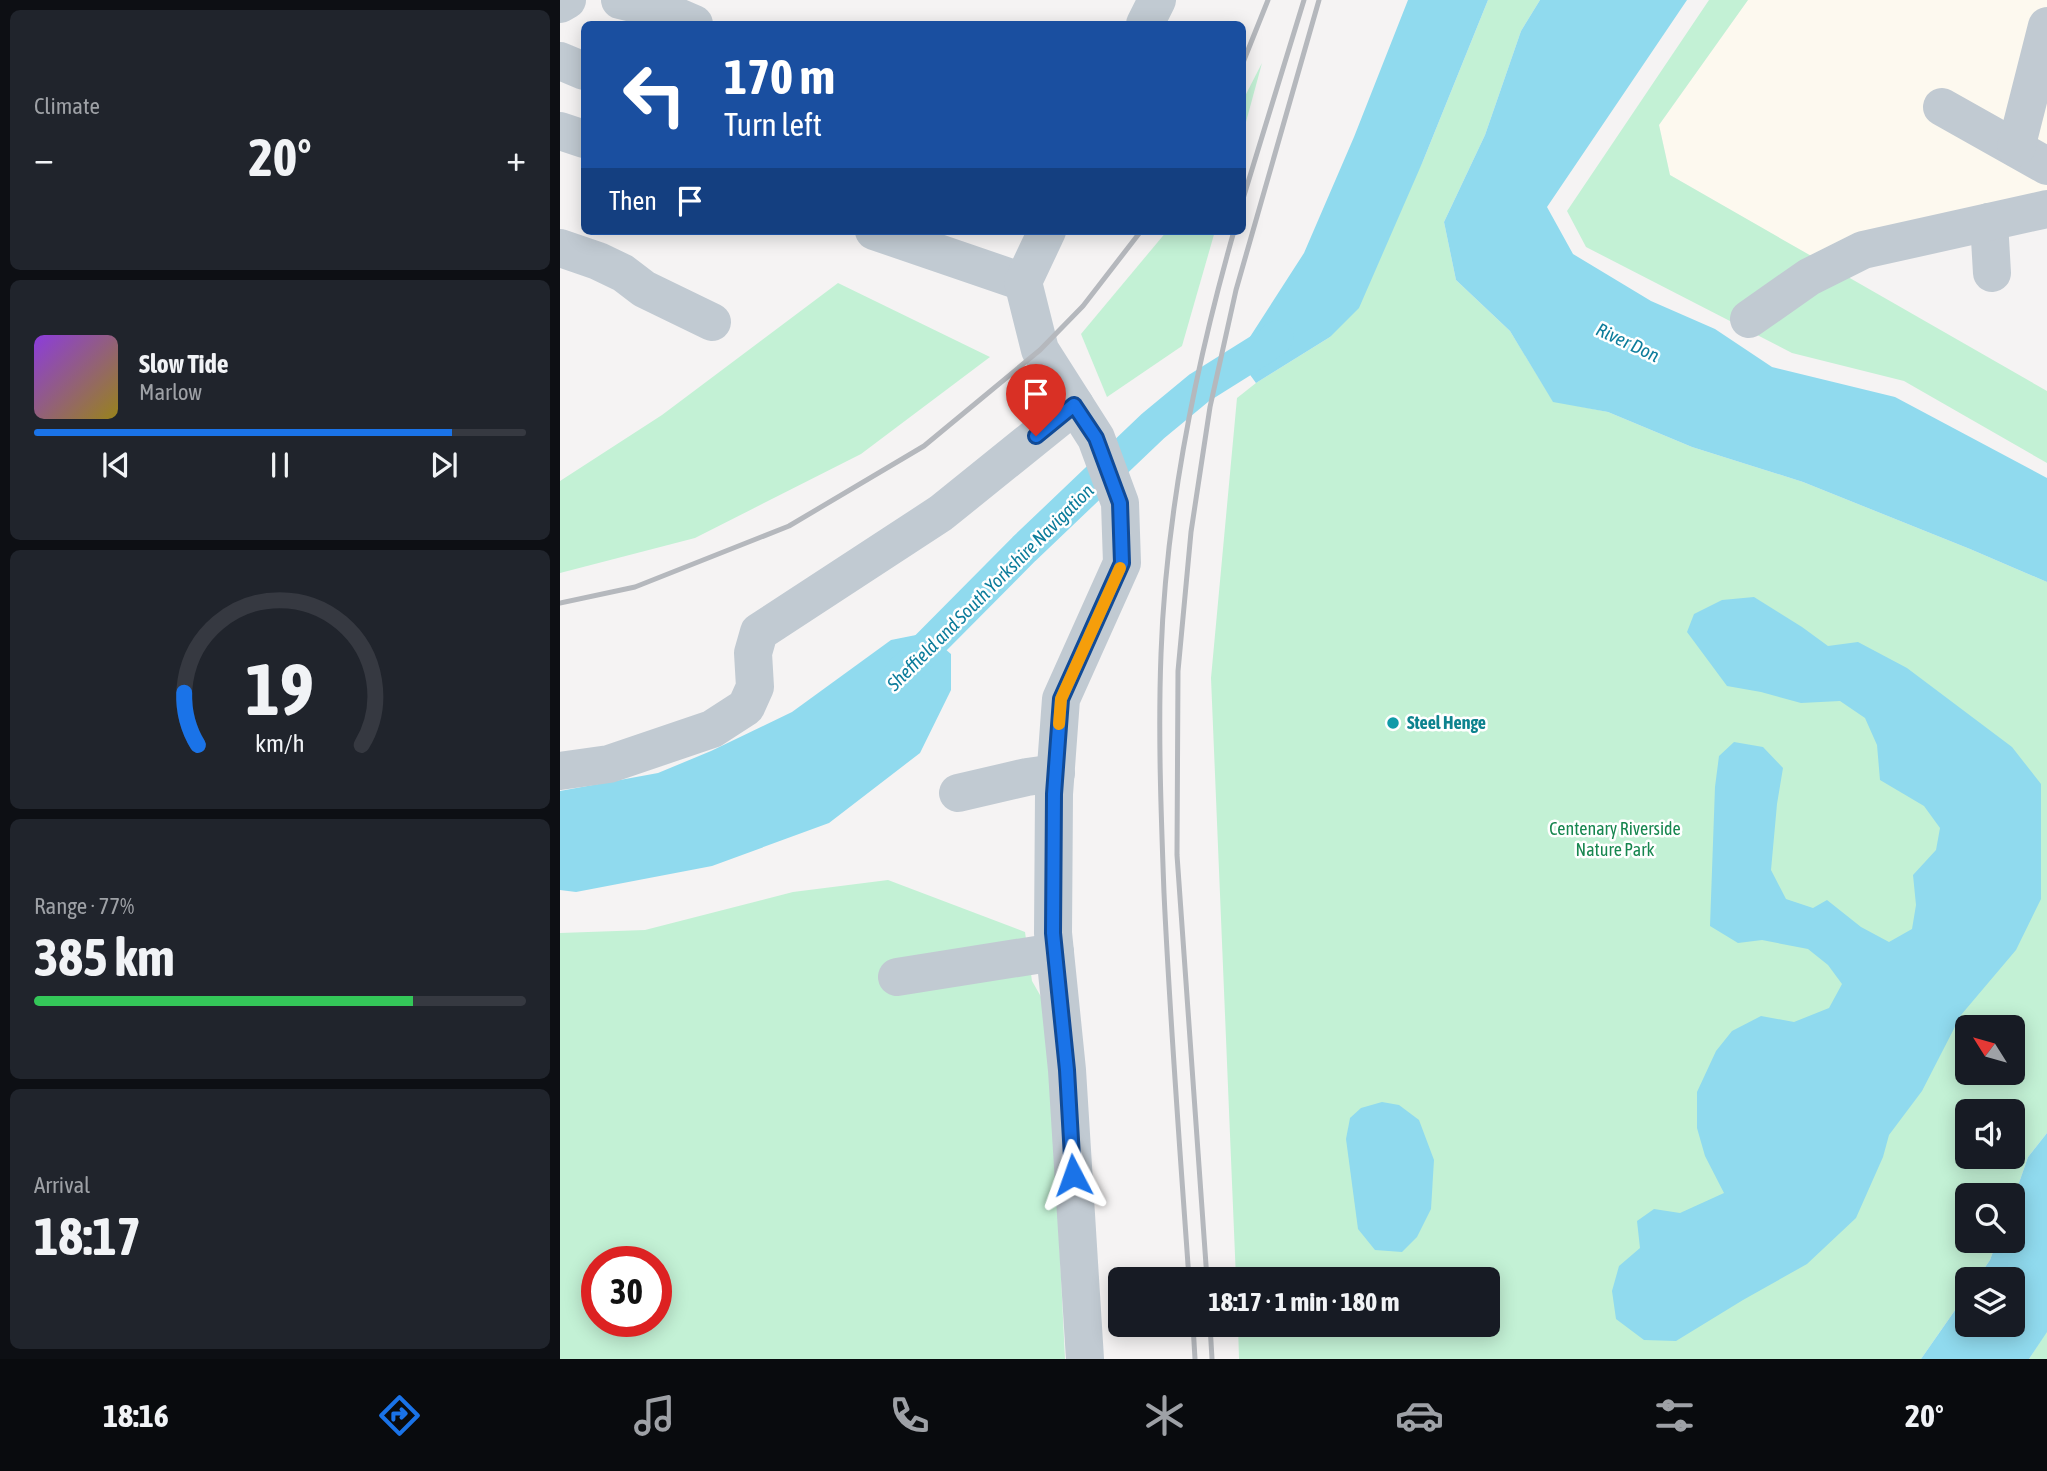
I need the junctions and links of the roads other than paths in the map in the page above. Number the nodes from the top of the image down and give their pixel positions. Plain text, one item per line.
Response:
1 (567, 0) edge
2 (620, 0) edge
3 (1157, 0) edge
4 (560, 4) edge
5 (687, 21) edge
6 (1146, 21) edge
7 (2047, 26) edge
8 (560, 61) edge
9 (581, 70) edge
10 (1942, 107) dead end
11 (560, 131) edge
12 (581, 138) edge
13 (2031, 157) edge
14 (2047, 209) edge
15 (1989, 222) junction
16 (886, 235) edge
17 (1045, 235) edge
18 (560, 248) edge
19 (1992, 273) dead end
20 (1023, 282) junction
21 (1749, 319) dead end
22 (712, 322) dead end
23 (1074, 405) junction
24 (560, 771) edge
25 (1056, 773) junction
26 (958, 793) dead end
27 (1055, 952) junction
28 (897, 977) dead end
29 (1085, 1359) edge

1 - 4 street
2 - 5 street
3 - 6 street
7 - 13 street
8 - 9 street
10 - 13 street
11 - 12 street
14 - 15 street
15 - 19 street
15 - 21 street
16 - 20 street
17 - 20 street
18 - 22 street
20 - 23 street
23 - 24 street
23 - 25 street
25 - 26 street
25 - 27 street
27 - 28 street
27 - 29 street

